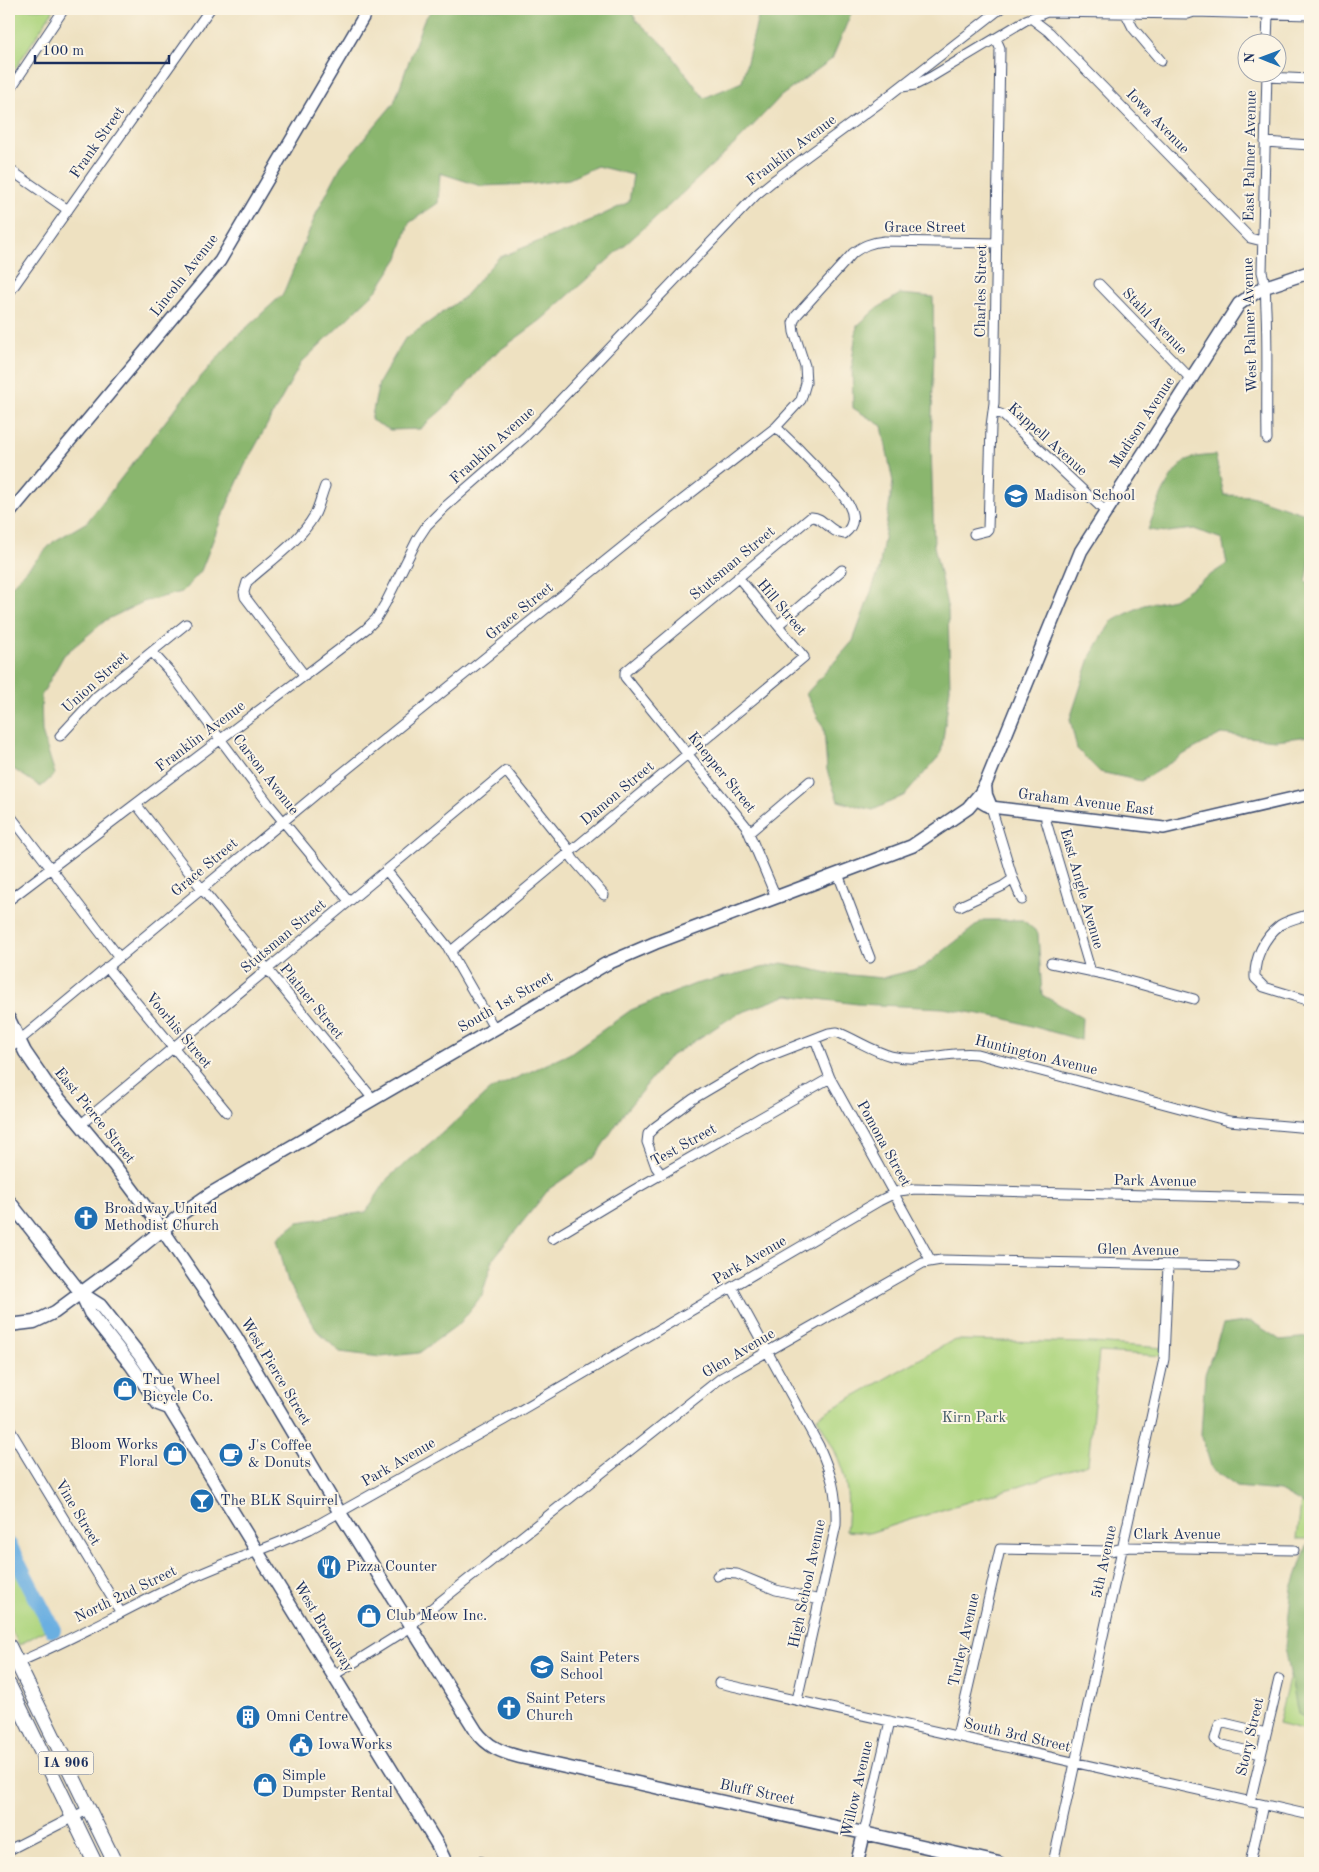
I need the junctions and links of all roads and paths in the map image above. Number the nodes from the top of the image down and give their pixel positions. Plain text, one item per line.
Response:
1 (64, 9) edge
2 (208, 9) edge
3 (368, 9) edge
4 (1000, 9) edge
5 (1192, 10) edge
6 (1126, 14) junction
7 (1268, 14) junction
8 (1310, 15) edge
9 (1032, 19) junction
10 (1267, 32) edge
11 (996, 39) junction
12 (1162, 61) dead end
13 (1286, 77) edge
14 (1310, 79) edge
15 (1267, 82) edge
16 (900, 87) junction
17 (9, 91) edge
18 (1265, 142) junction
19 (1310, 145) edge
20 (9, 169) edge
21 (68, 210) junction
22 (1262, 241) junction
23 (997, 243) junction
24 (1310, 272) edge
25 (1098, 284) dead end
26 (1266, 286) junction
27 (9, 293) edge
28 (1190, 378) junction
29 (993, 410) junction
30 (776, 427) junction
31 (1268, 439) dead end
32 (325, 486) dead end
33 (1105, 511) junction
34 (9, 514) edge
35 (974, 534) dead end
36 (842, 570) dead end
37 (738, 577) junction
38 (186, 624) dead end
39 (778, 625) junction
40 (152, 652) junction
41 (804, 657) joint
42 (305, 676) junction
43 (626, 677) joint
44 (60, 736) dead end
45 (220, 740) junction
46 (688, 754) junction
47 (810, 781) dead end
48 (985, 784) junction
49 (1310, 794) edge
50 (976, 799) junction
51 (136, 804) junction
52 (991, 807) junction
53 (9, 814) edge
54 (1046, 814) junction
55 (283, 820) junction
56 (750, 832) junction
57 (570, 852) junction
58 (51, 868) junction
59 (386, 870) junction
60 (838, 874) junction
61 (1013, 879) junction
62 (202, 889) junction
63 (604, 895) dead end
64 (776, 897) junction
65 (9, 900) edge
66 (1022, 900) dead end
67 (349, 901) junction
68 (960, 906) dead end
69 (1310, 914) edge
70 (450, 952) junction
71 (119, 957) junction
72 (870, 958) dead end
73 (1051, 963) dead end
74 (107, 967) junction
75 (267, 969) junction
76 (1092, 972) junction
77 (1194, 999) dead end
78 (1310, 1001) edge
79 (9, 1018) edge
80 (494, 1028) junction
81 (815, 1039) junction
82 (19, 1040) junction
83 (174, 1047) junction
84 (9, 1049) edge
85 (830, 1078) junction
86 (373, 1099) junction
87 (227, 1112) dead end
88 (80, 1125) junction
89 (1310, 1128) edge
90 (661, 1174) junction
91 (894, 1194) junction
92 (1307, 1199) dead end
93 (9, 1201) edge
94 (162, 1229) junction
95 (552, 1239) dead end
96 (931, 1260) junction
97 (1168, 1266) junction
98 (1234, 1266) dead end
99 (732, 1287) junction
100 (81, 1293) junction
101 (9, 1324) edge
102 (768, 1352) junction
103 (9, 1428) edge
104 (340, 1513) junction
105 (1000, 1549) joint
106 (1122, 1549) junction
107 (257, 1550) junction
108 (1294, 1550) dead end
109 (717, 1576) dead end
110 (820, 1600) junction
111 (121, 1613) junction
112 (412, 1625) junction
113 (9, 1646) edge
114 (13, 1665) edge
115 (334, 1676) junction
116 (1279, 1679) dead end
117 (719, 1683) dead end
118 (9, 1685) edge
119 (797, 1700) junction
120 (890, 1721) junction
121 (1266, 1733) junction
122 (957, 1736) junction
123 (508, 1754) joint
124 (1261, 1754) junction
125 (1076, 1763) junction
126 (1250, 1802) junction
127 (1263, 1805) junction
128 (89, 1809) junction
129 (1310, 1815) edge
130 (73, 1817) junction
131 (864, 1833) junction
132 (9, 1850) edge
133 (95, 1863) edge
134 (115, 1863) edge
135 (446, 1863) edge
136 (857, 1863) edge
137 (998, 1863) edge
138 (1053, 1863) edge
139 (1250, 1863) edge

1 - 17 street
2 - 21 street, Frank Street
3 - 34 street, Lincoln Avenue
4 - 16 street, Franklin Avenue
5 - 6 street
5 - 7 street
6 - 9 street
6 - 12 street
7 - 8 street
7 - 10 street
9 - 11 street
9 - 22 street, Iowa Avenue
11 - 16 street
11 - 23 street, Charles Street
13 - 14 street
15 - 18 street, East Palmer Avenue
16 - 42 street, Franklin Avenue
18 - 19 street
18 - 22 street, East Palmer Avenue
20 - 21 street
21 - 27 street, Frank Street
22 - 26 street, West Palmer Avenue
23 - 29 street, Charles Street
23 - 30 street, Grace Street
24 - 26 main road, Madison Avenue
25 - 28 street, Stahl Avenue
26 - 28 main road, Madison Avenue
26 - 31 street, West Palmer Avenue
28 - 33 main road, Madison Avenue
29 - 33 street, Kappell Avenue
29 - 35 street, Charles Street
30 - 37 street, Stutsman Street
30 - 55 street, Grace Street
32 - 42 street
33 - 48 main road, Madison Avenue
36 - 39 street
37 - 39 street, Hill Street
37 - 43 street, Stutsman Street
38 - 40 street
39 - 41 street, Hill Street
40 - 44 street, Union Street
40 - 45 street, Carson Avenue
41 - 46 street, Damon Street
42 - 45 street, Franklin Avenue
43 - 46 street, Knepper Street
45 - 51 street, Franklin Avenue
45 - 55 street, Carson Avenue
46 - 56 street, Knepper Street
46 - 57 street, Damon Street
47 - 56 street
48 - 50 main road, Madison Avenue
48 - 52 main road
49 - 54 street, Graham Avenue East
50 - 52 street, Graham Avenue East
50 - 60 main road, South 1st Street
51 - 58 street, Franklin Avenue
51 - 62 street, Platner Street
52 - 54 street, Graham Avenue East
52 - 61 street
53 - 58 street
54 - 76 street, East Angle Avenue
55 - 62 street, Grace Street
55 - 67 street, Carson Avenue
56 - 64 street, Knepper Street
57 - 59 street, Stutsman Street
57 - 63 street
57 - 70 street, Damon Street
58 - 65 street, Franklin Avenue
58 - 71 street
59 - 67 street, Stutsman Street
59 - 70 street
60 - 64 main road, South 1st Street
60 - 72 street
61 - 66 street
61 - 68 street
62 - 71 street, Grace Street
62 - 75 street, Platner Street
64 - 80 main road, South 1st Street
67 - 75 street, Stutsman Street
69 - 78 street
70 - 80 street
71 - 74 street, Grace Street
73 - 76 street
74 - 82 street, Grace Street
74 - 83 street, Voorhis Street
75 - 83 street, Stutsman Street
75 - 86 street, Platner Street
76 - 77 street
79 - 82 main road, East Pierce Street
80 - 86 main road, South 1st Street
81 - 85 street, Pomona Street
81 - 89 street, Huntington Avenue
81 - 90 street, Huntington Avenue
82 - 84 street, Grace Street
82 - 88 main road, East Pierce Street
83 - 87 street, Voorhis Street
83 - 88 street, Stutsman Street
85 - 90 street, Test Street
85 - 91 street, Pomona Street
86 - 94 main road, South 1st Street
88 - 94 main road, East Pierce Street
90 - 95 street, Test Street
91 - 92 street, Park Avenue
91 - 96 street, Pomona Street
91 - 99 street, Park Avenue
93 - 100 main road, West Broadway
94 - 100 main road, South 1st Street
94 - 104 main road, West Pierce Street
96 - 97 street, Glen Avenue
96 - 102 street, Glen Avenue
97 - 98 street, Glen Avenue
97 - 106 street, 5th Avenue
99 - 102 street, High School Avenue
99 - 104 street, Park Avenue
100 - 101 main road, South 1st Street
100 - 107 main road, West Broadway
102 - 110 street, High School Avenue
102 - 112 street, Glen Avenue
103 - 111 street, Vine Street
104 - 107 street, Park Avenue
104 - 112 main road, West Pierce Street
105 - 106 street, Clark Avenue
105 - 122 street, Turley Avenue
106 - 108 street, Clark Avenue
106 - 125 street, 5th Avenue
107 - 111 street, North 2nd Street
107 - 115 main road, West Broadway
109 - 110 street
110 - 119 street, High School Avenue
111 - 114 street, North 2nd Street
112 - 115 street, Glen Avenue
112 - 123 main road, West Pierce Street
113 - 114 main road, IA 906
114 - 128 main road, IA 906
115 - 135 main road, West Broadway
116 - 121 street, Story Street
117 - 119 street, South 3rd Street
118 - 130 main road, IA 906
119 - 120 street, South 3rd Street
120 - 122 street, South 3rd Street
120 - 131 street, Willow Avenue
121 - 124 street, Story Street
121 - 124 street
122 - 125 street, South 3rd Street
123 - 131 main road, Bluff Street
124 - 126 street, Story Street
125 - 126 street, South 3rd Street
125 - 138 street, 5th Avenue
126 - 127 street, South 3rd Street
127 - 129 street, South 3rd Street
127 - 139 street
128 - 130 street
128 - 134 main road, IA 906
130 - 132 street
130 - 133 main road, IA 906
131 - 136 main road, Willow Avenue
131 - 137 main road, Bluff Street

